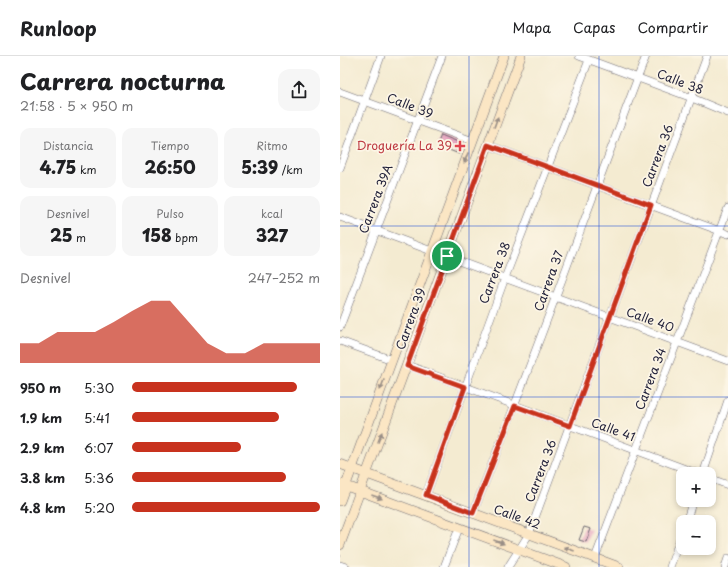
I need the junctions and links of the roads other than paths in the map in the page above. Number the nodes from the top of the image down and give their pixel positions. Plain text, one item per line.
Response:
1 (382, 56) edge
2 (442, 56) edge
3 (504, 56) edge
4 (521, 56) edge
5 (579, 56) edge
6 (646, 56) edge
7 (707, 56) edge
8 (589, 60) junction
9 (638, 78) junction
10 (340, 92) edge
11 (692, 98) junction
12 (365, 101) junction
13 (728, 112) edge
14 (417, 120) junction
15 (473, 141) junction
16 (488, 145) junction
17 (547, 167) junction
18 (340, 168) edge
19 (597, 185) junction
20 (651, 205) junction
21 (728, 208) edge
22 (340, 217) edge
23 (376, 230) junction
24 (719, 230) junction
25 (728, 234) edge
26 (432, 251) junction
27 (447, 256) junction
28 (505, 278) junction
29 (555, 296) junction
30 (610, 317) junction
31 (340, 327) edge
32 (340, 341) edge
33 (677, 342) junction
34 (392, 360) junction
35 (728, 361) edge
36 (407, 366) junction
37 (465, 387) junction
38 (728, 400) edge
39 (515, 406) junction
40 (570, 426) junction
41 (636, 451) junction
42 (340, 464) edge
43 (680, 467) edge
44 (705, 467) edge
45 (352, 468) junction
46 (366, 473) junction
47 (716, 481) edge
48 (343, 484) edge
49 (728, 485) edge
50 (360, 491) junction
51 (426, 495) junction
52 (340, 501) edge
53 (473, 513) junction
54 (459, 528) junction
55 (529, 534) junction
56 (340, 544) edge
57 (519, 550) junction
58 (676, 550) edge
59 (595, 558) junction
60 (728, 558) edge
61 (340, 564) edge
62 (563, 566) edge
63 (346, 567) edge
64 (444, 567) edge
65 (508, 567) edge
66 (619, 567) edge
67 (670, 567) edge
68 (725, 567) edge

1 - 12 street
2 - 14 street, Carrera 39A
3 - 15 main road, Carrera 39
16 -> 4 main road, Carrera 39
5 - 8 street, Calle 38
6 - 9 street, Carrera 37
7 - 11 street, Carrera 36
8 - 9 street, Calle 38
8 - 17 street, Carrera 38
9 - 11 street, Calle 38
9 - 19 street, Carrera 37
10 - 12 street, Calle 39
11 - 13 street, Calle 38
11 - 20 street, Carrera 36
12 - 14 street, Calle 39
12 - 18 street
14 - 15 street, Calle 39
14 - 23 street, Carrera 39A
15 -> 26 main road, Carrera 39
16 - 17 street
16 - 27 main road, Carrera 39
17 - 19 street
17 - 28 street, Carrera 38
19 - 20 street
19 - 29 street, Carrera 37
20 - 24 street
20 - 30 street, Carrera 36
21 - 24 street, Carrera 34
22 - 23 street, Calle 40
23 - 26 street, Calle 40
23 - 31 street, Carrera 39A
24 - 25 street
24 - 33 street, Carrera 34
26 - 27 street, Calle 40
26 - 34 main road, Carrera 39
27 - 28 street, Calle 40
27 - 36 main road, Carrera 39
28 - 29 street, Calle 40
28 - 37 street, Carrera 38
29 - 30 street, Calle 40
29 - 39 street, Carrera 37
30 - 33 street, Calle 40
30 - 40 street, Carrera 36
32 - 34 street
33 - 35 street, Calle 40
33 - 41 street, Carrera 34
34 -> 45 main road, Carrera 39
36 - 37 street, Calle 41
46 -> 36 main road, Carrera 39
37 - 39 street, Calle 41
37 - 51 street, Carrera 38
38 - 44 street
39 - 40 street, Calle 41
39 - 53 street, Carrera 37
40 - 41 street, Calle 41
40 - 55 street, Carrera 36
41 - 43 street, Calle 41
41 - 59 street, Carrera 34
42 - 45 main road, Calle 42
45 - 46 main road, Calle 42
45 - 48 main road, Carrera 39
46 - 50 main road, Carrera 39
46 - 51 main road, Calle 42
47 - 49 street
48 - 50 main road
48 - 52 main road, Carrera 39
50 -> 54 main road
50 - 56 main road, Carrera 39
51 - 53 main road, Calle 42
53 - 55 main road, Calle 42
54 -> 57 main road
54 - 64 street
55 - 57 street, Carrera 36
59 -> 55 main road, Calle 42
57 - 62 main road
57 - 65 street, Carrera 36
58 - 67 street
59 - 66 main road, Calle 42
60 - 68 street
61 - 63 street

